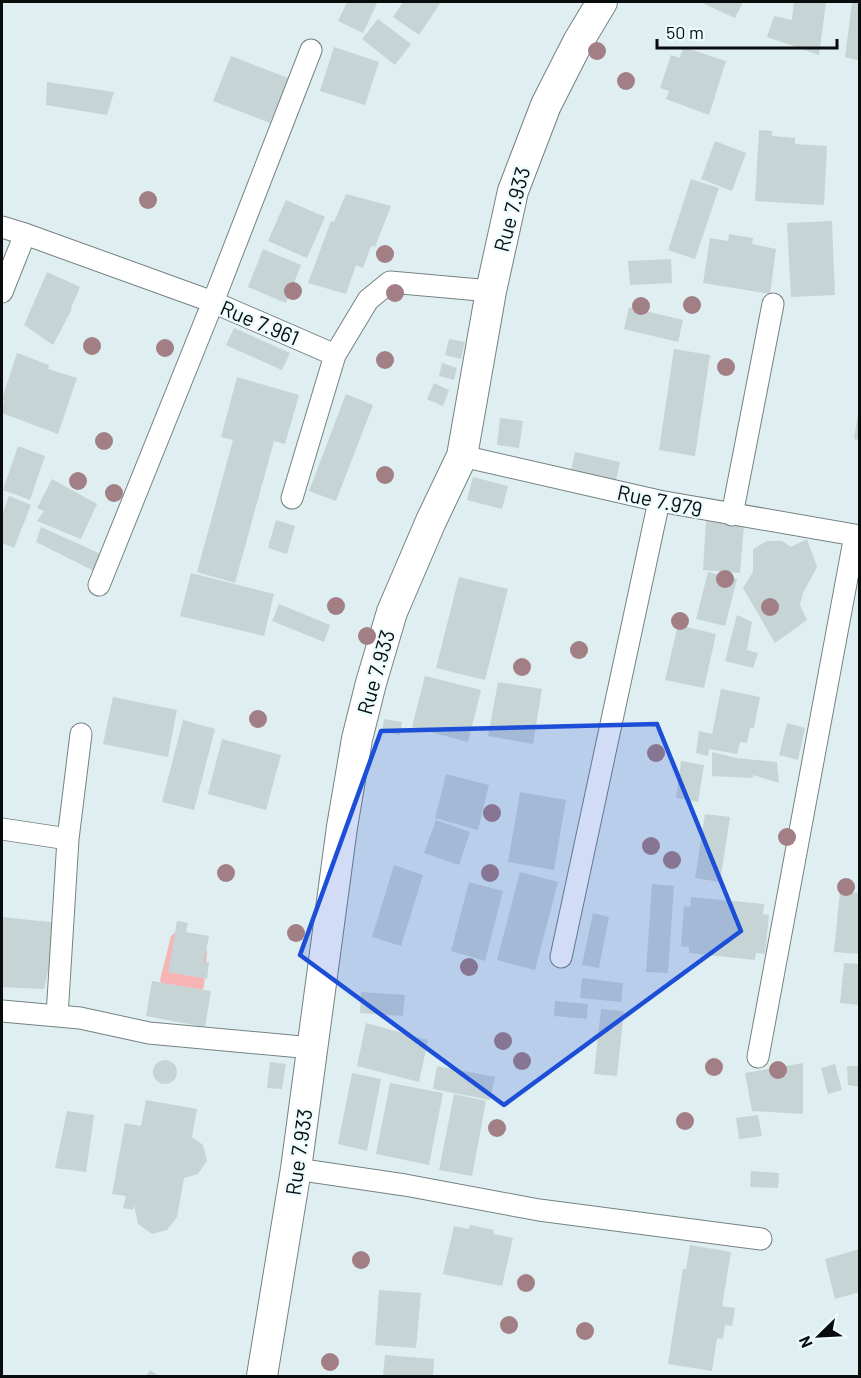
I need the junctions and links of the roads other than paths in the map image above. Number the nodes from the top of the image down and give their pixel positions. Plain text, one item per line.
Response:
1 (602, 2) edge
2 (311, 50) dead end
3 (2, 227) edge
4 (25, 234) junction
5 (491, 291) junction
6 (2, 292) edge
7 (213, 302) junction
8 (773, 304) dead end
9 (335, 355) junction
10 (462, 456) junction
11 (292, 498) dead end
12 (659, 501) junction
13 (732, 515) junction
14 (857, 535) edge
15 (99, 585) dead end
16 (81, 734) dead end
17 (2, 829) edge
18 (68, 839) junction
19 (561, 957) dead end
20 (2, 1011) edge
21 (57, 1016) junction
22 (312, 1048) junction
23 (758, 1057) dead end
24 (296, 1169) junction
25 (761, 1239) dead end
26 (262, 1377) edge

1 - 5 street, Rue 7.933
2 - 7 street
3 - 4 street, Rue 7.961
4 - 6 street
4 - 7 street, Rue 7.961
5 - 9 street
5 - 10 street, Rue 7.933
7 - 9 street, Rue 7.961
7 - 15 street
8 - 13 street
9 - 11 street
10 - 12 street, Rue 7.979
10 - 22 street, Rue 7.933
12 - 13 street, Rue 7.979
12 - 19 street
13 - 14 street, Rue 7.979
14 - 23 street
16 - 18 street
17 - 18 street
18 - 21 street
20 - 21 street
21 - 22 street
22 - 24 street, Rue 7.933
24 - 25 street
24 - 26 street, Rue 7.933

